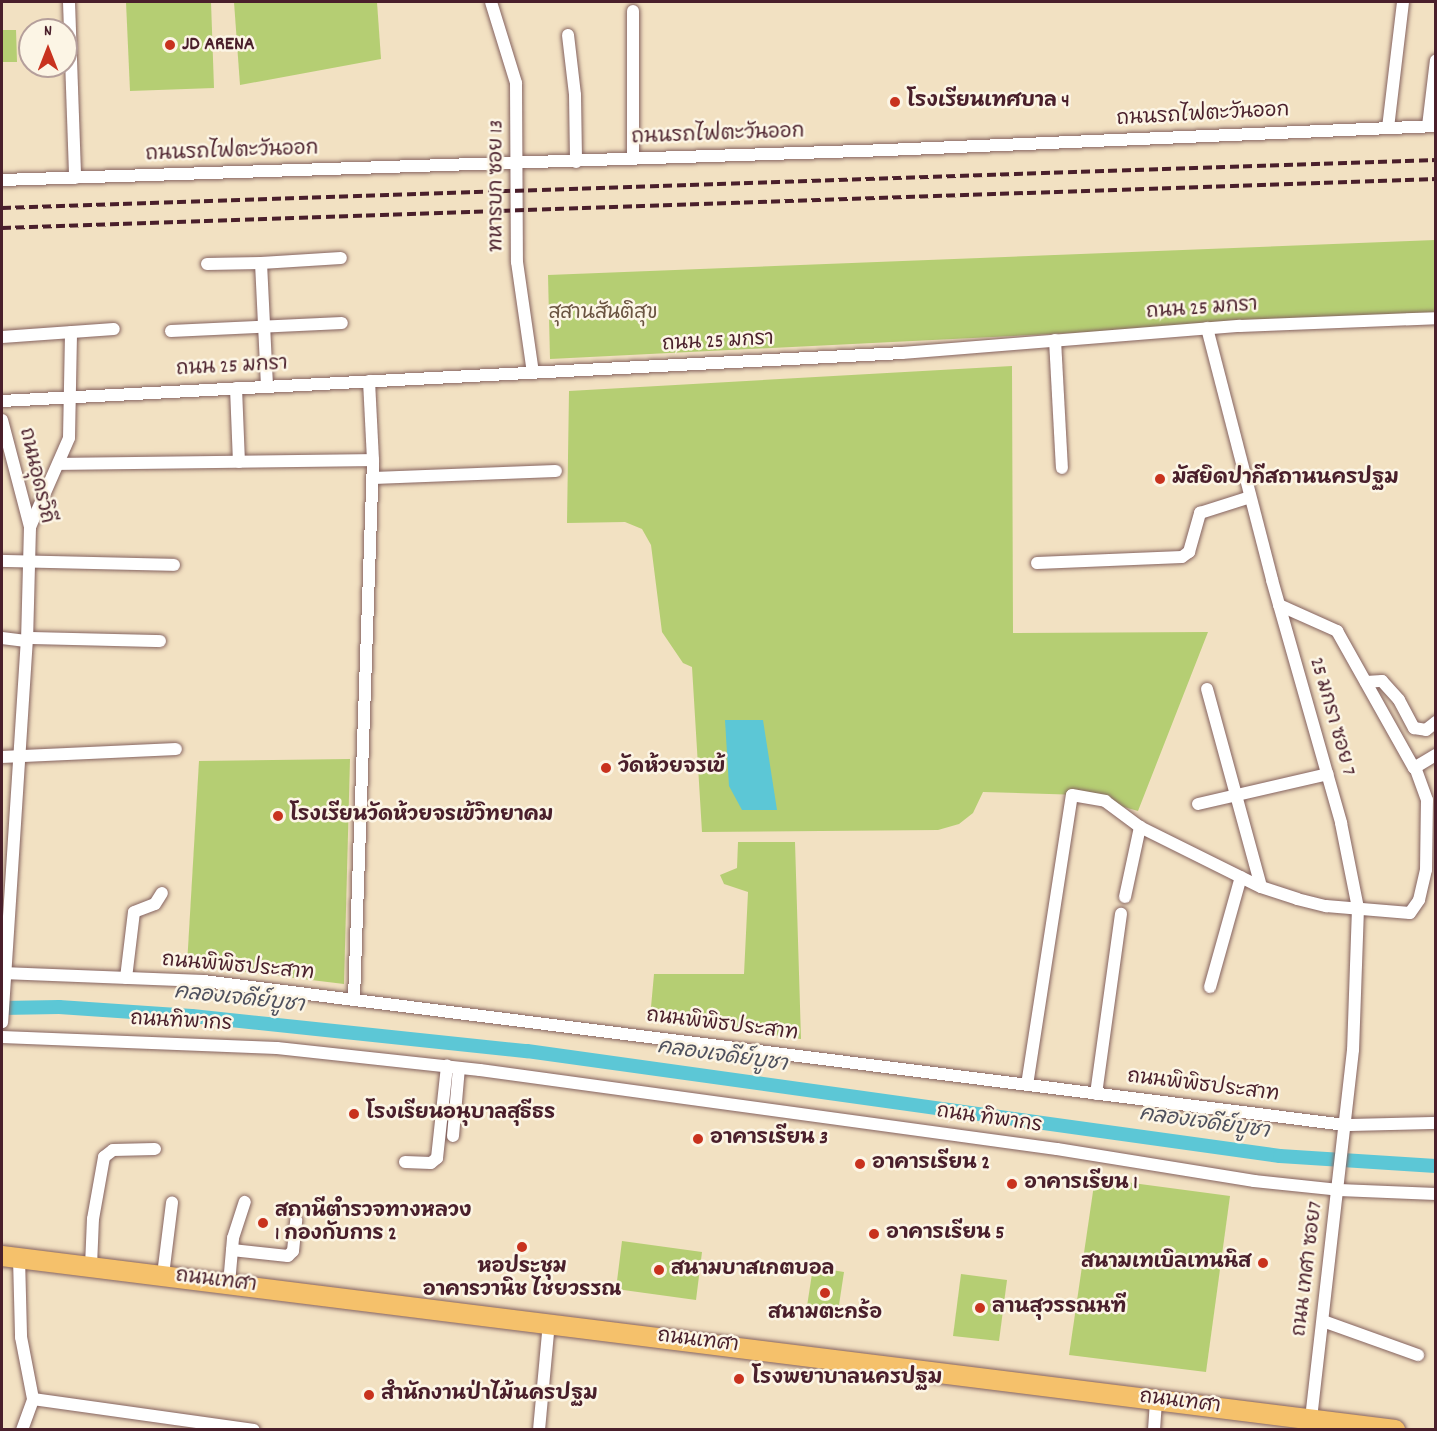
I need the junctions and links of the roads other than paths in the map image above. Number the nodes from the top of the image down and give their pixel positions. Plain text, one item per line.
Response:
1 (69, 2) edge
2 (491, 2) edge
3 (1403, 2) edge
4 (633, 10) dead end
5 (568, 35) dead end
6 (1436, 60) edge
7 (1432, 126) edge
8 (1388, 128) junction
9 (633, 159) junction
10 (576, 162) junction
11 (516, 163) junction
12 (75, 178) junction
13 (2, 180) edge
14 (341, 258) dead end
15 (261, 262) junction
16 (207, 264) dead end
17 (1436, 318) edge
18 (342, 323) dead end
19 (263, 327) junction
20 (1207, 328) junction
21 (114, 329) dead end
22 (171, 331) dead end
23 (71, 332) junction
24 (2, 337) edge
25 (1054, 340) junction
26 (533, 374) junction
27 (369, 381) junction
28 (267, 386) junction
29 (236, 388) junction
30 (71, 395) junction
31 (2, 401) edge
32 (2, 420) edge
33 (373, 460) junction
34 (239, 462) junction
35 (59, 464) junction
36 (1062, 468) dead end
37 (556, 471) dead end
38 (373, 478) junction
39 (1250, 497) junction
40 (30, 527) junction
41 (2, 561) edge
42 (28, 561) junction
43 (1037, 563) dead end
44 (174, 565) dead end
45 (1279, 605) junction
46 (2, 638) edge
47 (27, 640) junction
48 (160, 641) dead end
49 (1366, 682) junction
50 (1207, 688) dead end
51 (1436, 722) edge
52 (177, 749) dead end
53 (1436, 756) edge
54 (2, 757) edge
55 (19, 758) junction
56 (1416, 769) junction
57 (1328, 774) junction
58 (1236, 795) junction
59 (1198, 804) dead end
60 (1140, 827) junction
61 (1241, 877) junction
62 (6, 885) edge
63 (1261, 886) junction
64 (162, 893) dead end
65 (1125, 897) dead end
66 (1358, 908) junction
67 (1121, 914) dead end
68 (3, 973) edge
69 (126, 978) junction
70 (1210, 987) dead end
71 (354, 999) junction
72 (2, 1017) edge
73 (2, 1022) edge
74 (2, 1037) edge
75 (453, 1067) junction
76 (537, 1077) joint
77 (1027, 1085) junction
78 (1096, 1094) junction
79 (1436, 1123) edge
80 (1345, 1131) junction
81 (453, 1136) dead end
82 (155, 1149) dead end
83 (405, 1162) dead end
84 (1339, 1190) junction
85 (1436, 1194) edge
86 (245, 1202) dead end
87 (172, 1203) dead end
88 (296, 1220) dead end
89 (232, 1250) junction
90 (10, 1257) edge
91 (91, 1266) junction
92 (163, 1275) junction
93 (229, 1284) junction
94 (1323, 1321) junction
95 (549, 1323) junction
96 (1418, 1355) dead end
97 (33, 1400) junction
98 (1156, 1400) junction
99 (1298, 1422) edge
100 (22, 1430) edge
101 (254, 1430) edge
102 (539, 1430) edge
103 (1154, 1430) edge
104 (1395, 1430) edge

1 - 12 street
2 - 11 street, ทหารบก ซอย 13
3 - 8 street
4 - 9 street
5 - 10 street
6 - 7 street
7 - 8 street, ถนนรถไฟตะวันออก
8 - 9 street, ถนนรถไฟตะวันออก
9 - 10 street, ถนนรถไฟตะวันออก
10 - 11 street, ถนนรถไฟตะวันออก
11 - 12 street, ถนนรถไฟตะวันออก
11 - 26 street, ทหารบก ซอย 13
12 - 13 street, ถนนรถไฟตะวันออก
14 - 15 street
15 - 16 street
15 - 19 street
17 - 20 street, ถนน 25 มกรา
18 - 19 street
19 - 22 street
19 - 28 street
20 - 25 street, ถนน 25 มกรา
20 - 39 street, 25 มกรา ซอย 7
21 - 23 street
23 - 24 street
23 - 30 street
25 - 26 street, ถนน 25 มกรา
25 - 36 street
26 - 27 street, ถนน 25 มกรา
27 - 28 street, ถนน 25 มกรา
27 - 33 street
28 - 29 street, ถนน 25 มกรา
29 - 30 street, ถนน 25 มกรา
29 - 34 street
30 - 31 street, ถนน 25 มกรา
30 - 35 street
32 - 40 street, ถนนอุดรวิถี
33 - 34 street
33 - 38 street
34 - 35 street
35 - 40 street
37 - 38 street
38 - 71 street
39 - 43 street
39 - 45 street, 25 มกรา ซอย 7
40 - 42 street, ถนนอุดรวิถี
41 - 42 street
42 - 44 street
42 - 47 street, ถนนอุดรวิถี
45 - 49 street
45 - 57 street, 25 มกรา ซอย 7
46 - 47 street
47 - 48 street
47 - 55 street, ถนนอุดรวิถี
49 - 51 street
49 - 56 street
50 - 58 street
52 - 55 street
53 - 56 street
54 - 55 street
55 - 62 street, ถนนอุดรวิถี
56 - 66 street
57 - 58 street
57 - 66 street, 25 มกรา ซอย 7
58 - 59 street
58 - 63 street
60 - 61 street
60 - 65 street
60 - 77 street
61 - 63 street
61 - 70 street
62 - 68 street, ถนนอุดรวิถี
63 - 66 street
64 - 69 street
66 - 80 street, 25 มกรา ซอย 7
67 - 78 street
68 - 69 street, ถนนพิพิธประสาท
68 - 72 street, ถนนอุดรวิถี
69 - 71 street, ถนนพิพิธประสาท
71 - 77 street, ถนนพิพิธประสาท
72 - 73 street, ถนนอุดรวิถี
74 - 75 street, ถนนทิพากร
75 - 76 street, ถนนทิพากร
75 - 81 street
75 - 83 street
76 - 84 street, ถนน ทิพากร
77 - 78 street, ถนนพิพิธประสาท
78 - 80 street, ถนนพิพิธประสาท
79 - 80 street, ถนนพิพิธประสาท
80 - 84 street, ถนน เทศา ซอย7
82 - 91 street
84 - 85 street, ถนน ทิพากร
84 - 94 street, ถนน เทศา ซอย7
86 - 89 street
87 - 92 street
88 - 89 street
89 - 93 street
90 - 91 main road, ถนนเทศา
90 - 97 street
91 - 92 main road, ถนนเทศา
92 - 93 main road, ถนนเทศา
93 - 95 main road, ถนนเทศา
94 - 96 street
94 - 99 street, ถนน เทศา ซอย7
95 - 98 main road, ถนนเทศา
95 - 102 street
97 - 100 street
97 - 101 street
98 - 99 main road, ถนนเทศา
98 - 103 street
99 - 104 main road, ถนนเทศา

